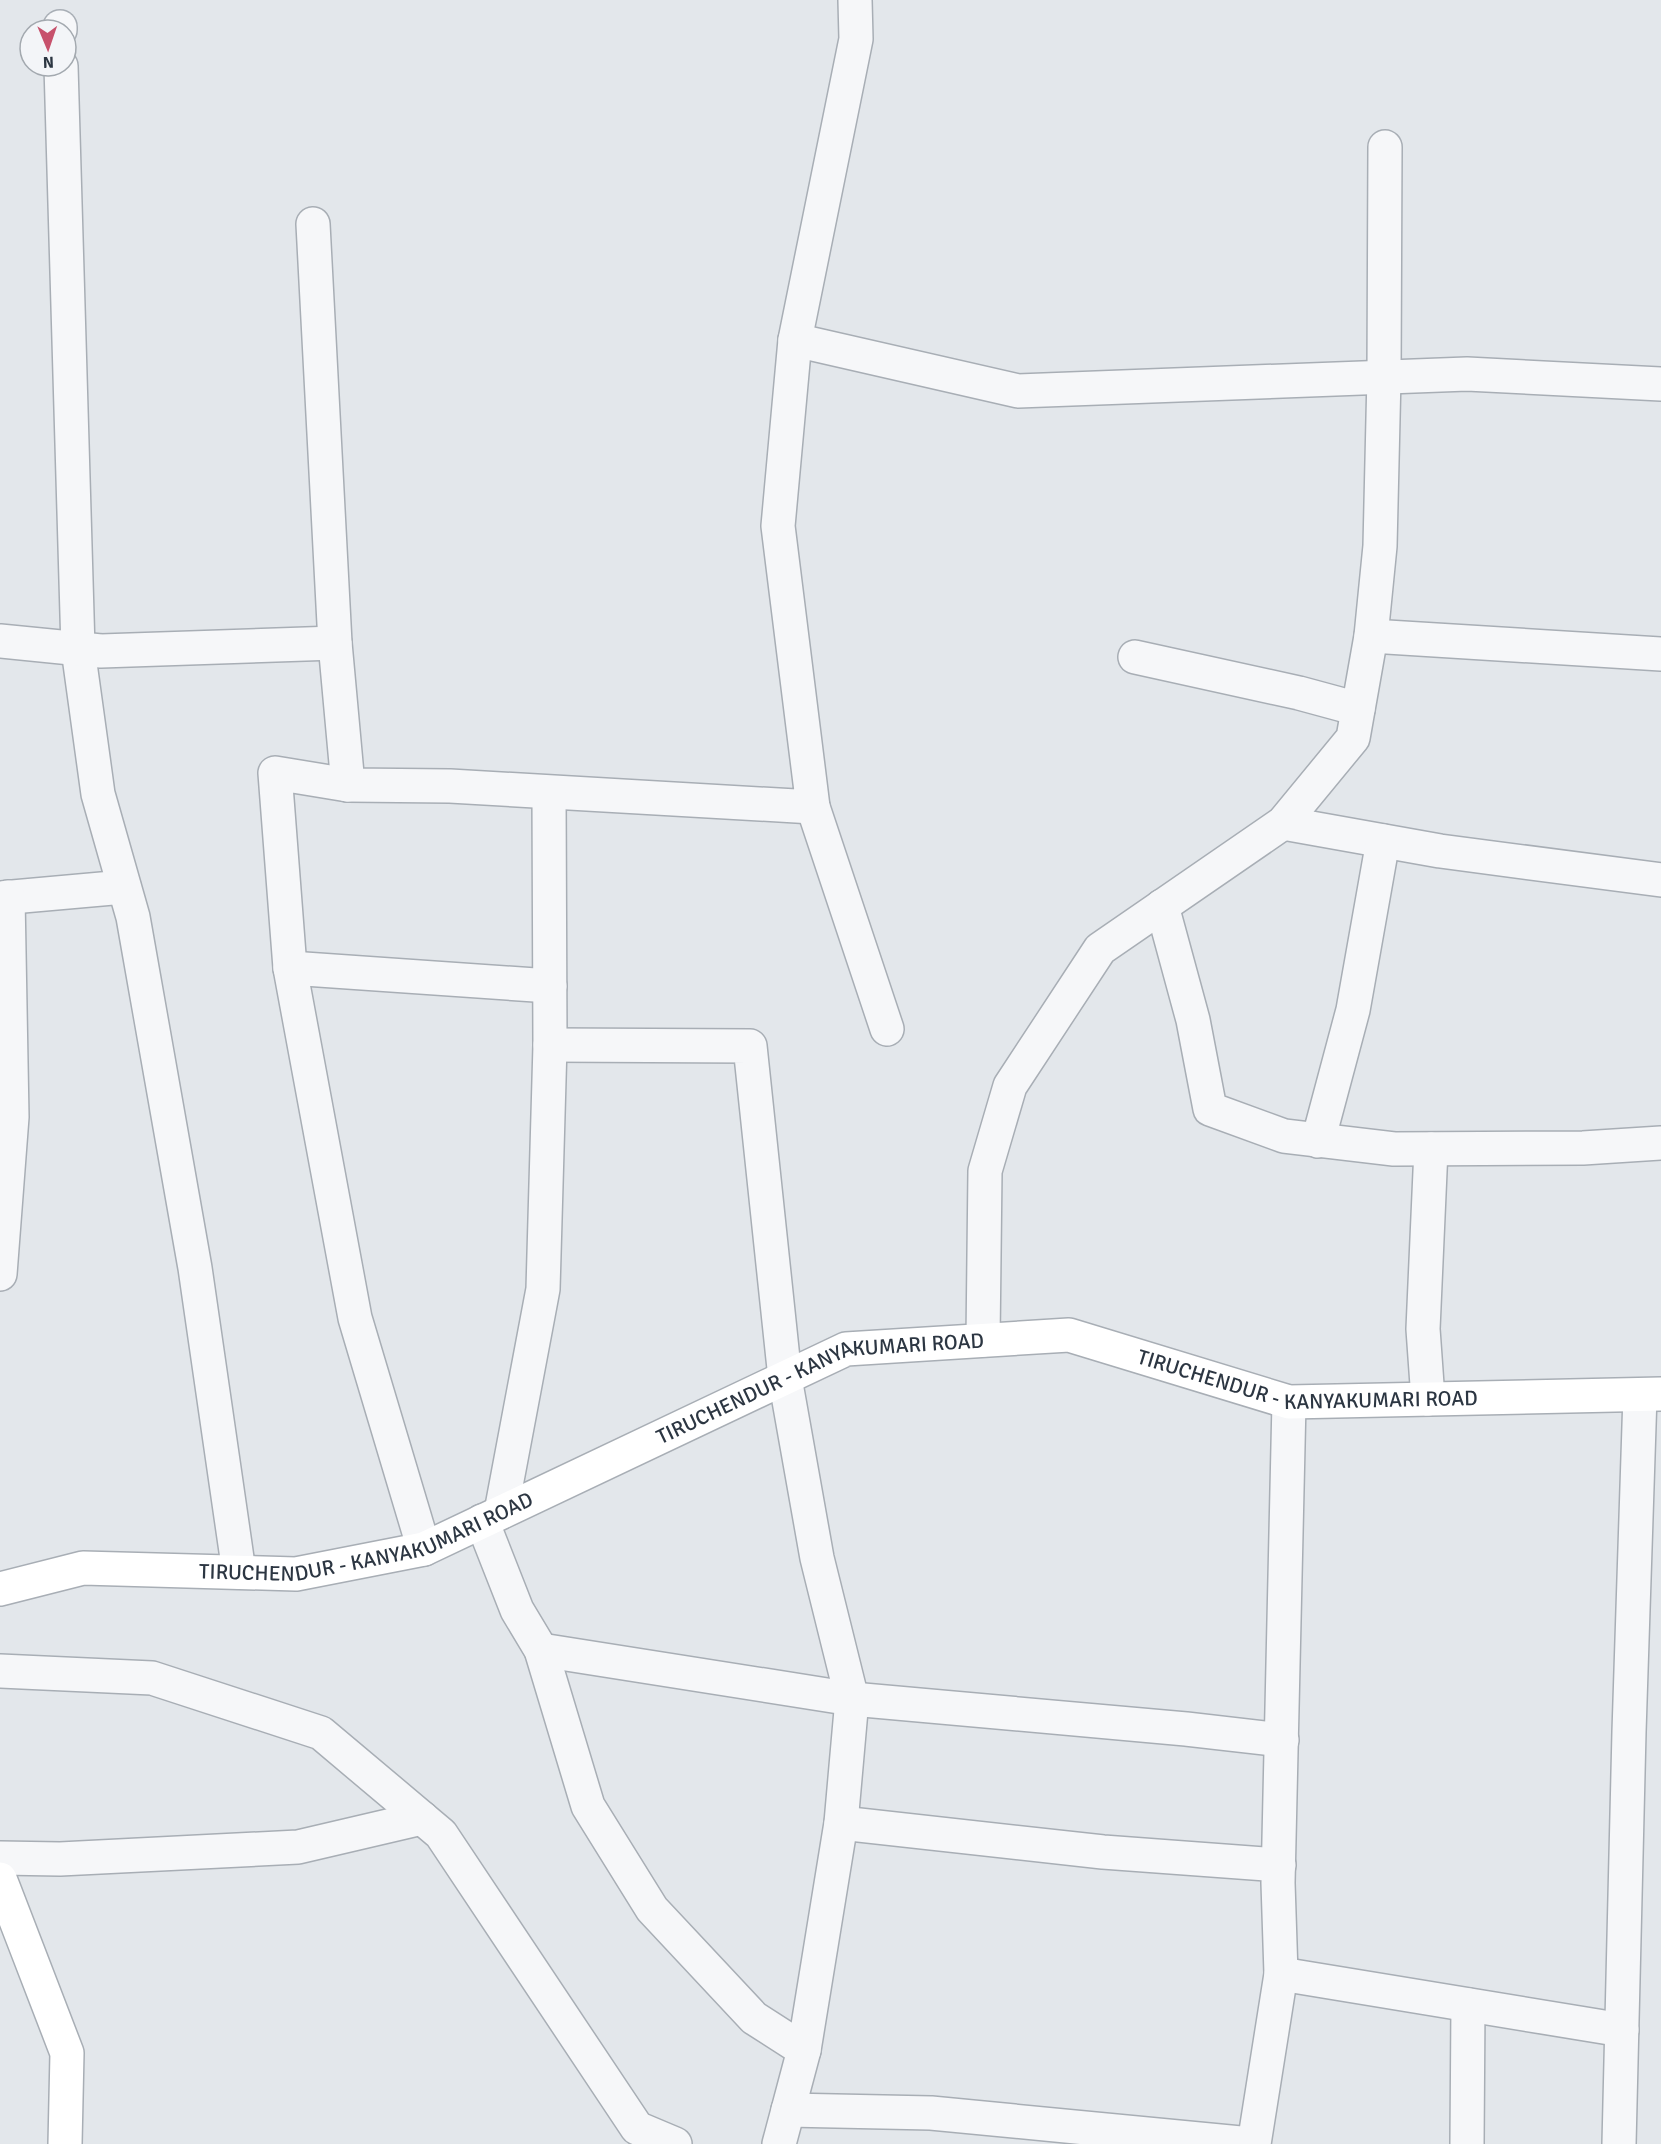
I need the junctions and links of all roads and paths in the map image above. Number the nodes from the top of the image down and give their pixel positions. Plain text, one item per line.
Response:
1 (855, 0) edge
2 (62, 78) edge
3 (1385, 147) dead end
4 (313, 224) dead end
5 (795, 340) junction
6 (1384, 376) junction
7 (1661, 384) edge
8 (1371, 636) junction
9 (0, 641) edge
10 (335, 643) junction
11 (78, 649) junction
12 (1661, 654) edge
13 (1135, 657) dead end
14 (1358, 709) junction
15 (348, 785) junction
16 (549, 792) junction
17 (813, 807) junction
18 (1283, 823) junction
19 (1383, 841) junction
20 (1661, 880) edge
21 (124, 886) junction
22 (4, 897) edge
23 (1162, 906) junction
24 (290, 968) junction
25 (550, 986) junction
26 (887, 1029) dead end
27 (550, 1045) junction
28 (1318, 1140) junction
29 (1661, 1143) edge
30 (1431, 1149) junction
31 (0, 1274) edge
32 (983, 1340) junction
33 (786, 1378) junction
34 (1650, 1394) edge
35 (1428, 1399) junction
36 (1289, 1402) junction
37 (491, 1517) junction
38 (424, 1549) junction
39 (239, 1572) junction
40 (0, 1589) edge
41 (541, 1650) junction
42 (0, 1671) edge
43 (852, 1699) junction
44 (1282, 1740) junction
45 (422, 1818) junction
46 (841, 1823) junction
47 (0, 1858) edge
48 (1279, 1865) junction
49 (0, 1879) edge
50 (1281, 1974) junction
51 (1468, 2005) junction
52 (1622, 2030) junction
53 (804, 2050) junction
54 (788, 2110) junction
55 (65, 2144) edge
56 (675, 2144) edge
57 (779, 2144) edge
58 (1252, 2144) edge
59 (1467, 2144) edge
60 (1619, 2144) edge

1 - 5 street
2 - 11 street
3 - 6 street
4 - 10 street
5 - 6 street
5 - 17 street
6 - 7 street
6 - 8 street
8 - 12 street
8 - 14 street
9 - 11 street
10 - 11 street
10 - 15 street
11 - 21 street
13 - 14 street
14 - 18 street
15 - 16 street
15 - 24 street
16 - 17 street
16 - 25 street
17 - 26 street
18 - 19 street
18 - 23 street
19 - 20 street
19 - 28 street
21 - 22 street
21 - 39 street
22 - 31 street
23 - 28 street
23 - 32 street
24 - 25 street
24 - 38 street
25 - 27 street
27 - 33 street
27 - 37 street
28 - 30 street
29 - 30 street
30 - 35 street
32 - 33 street, TIRUCHENDUR - KANYAKUMARI ROAD
32 - 36 street, TIRUCHENDUR - KANYAKUMARI ROAD
33 - 37 street, TIRUCHENDUR - KANYAKUMARI ROAD
33 - 43 street
34 - 35 street, TIRUCHENDUR - KANYAKUMARI ROAD
34 - 52 street
35 - 36 street, TIRUCHENDUR - KANYAKUMARI ROAD
36 - 44 street
37 - 38 street, TIRUCHENDUR - KANYAKUMARI ROAD
37 - 41 street
38 - 39 street, TIRUCHENDUR - KANYAKUMARI ROAD
39 - 40 street, TIRUCHENDUR - KANYAKUMARI ROAD
41 - 43 street
41 - 53 street
42 - 45 street
43 - 44 street
43 - 46 street
44 - 48 street
45 - 47 street
45 - 56 street
46 - 48 street
46 - 53 street
48 - 50 street
49 - 55 street
50 - 51 street
50 - 58 street
51 - 52 street
51 - 59 street
52 - 60 street
53 - 54 street
54 - 57 street
54 - 58 street

